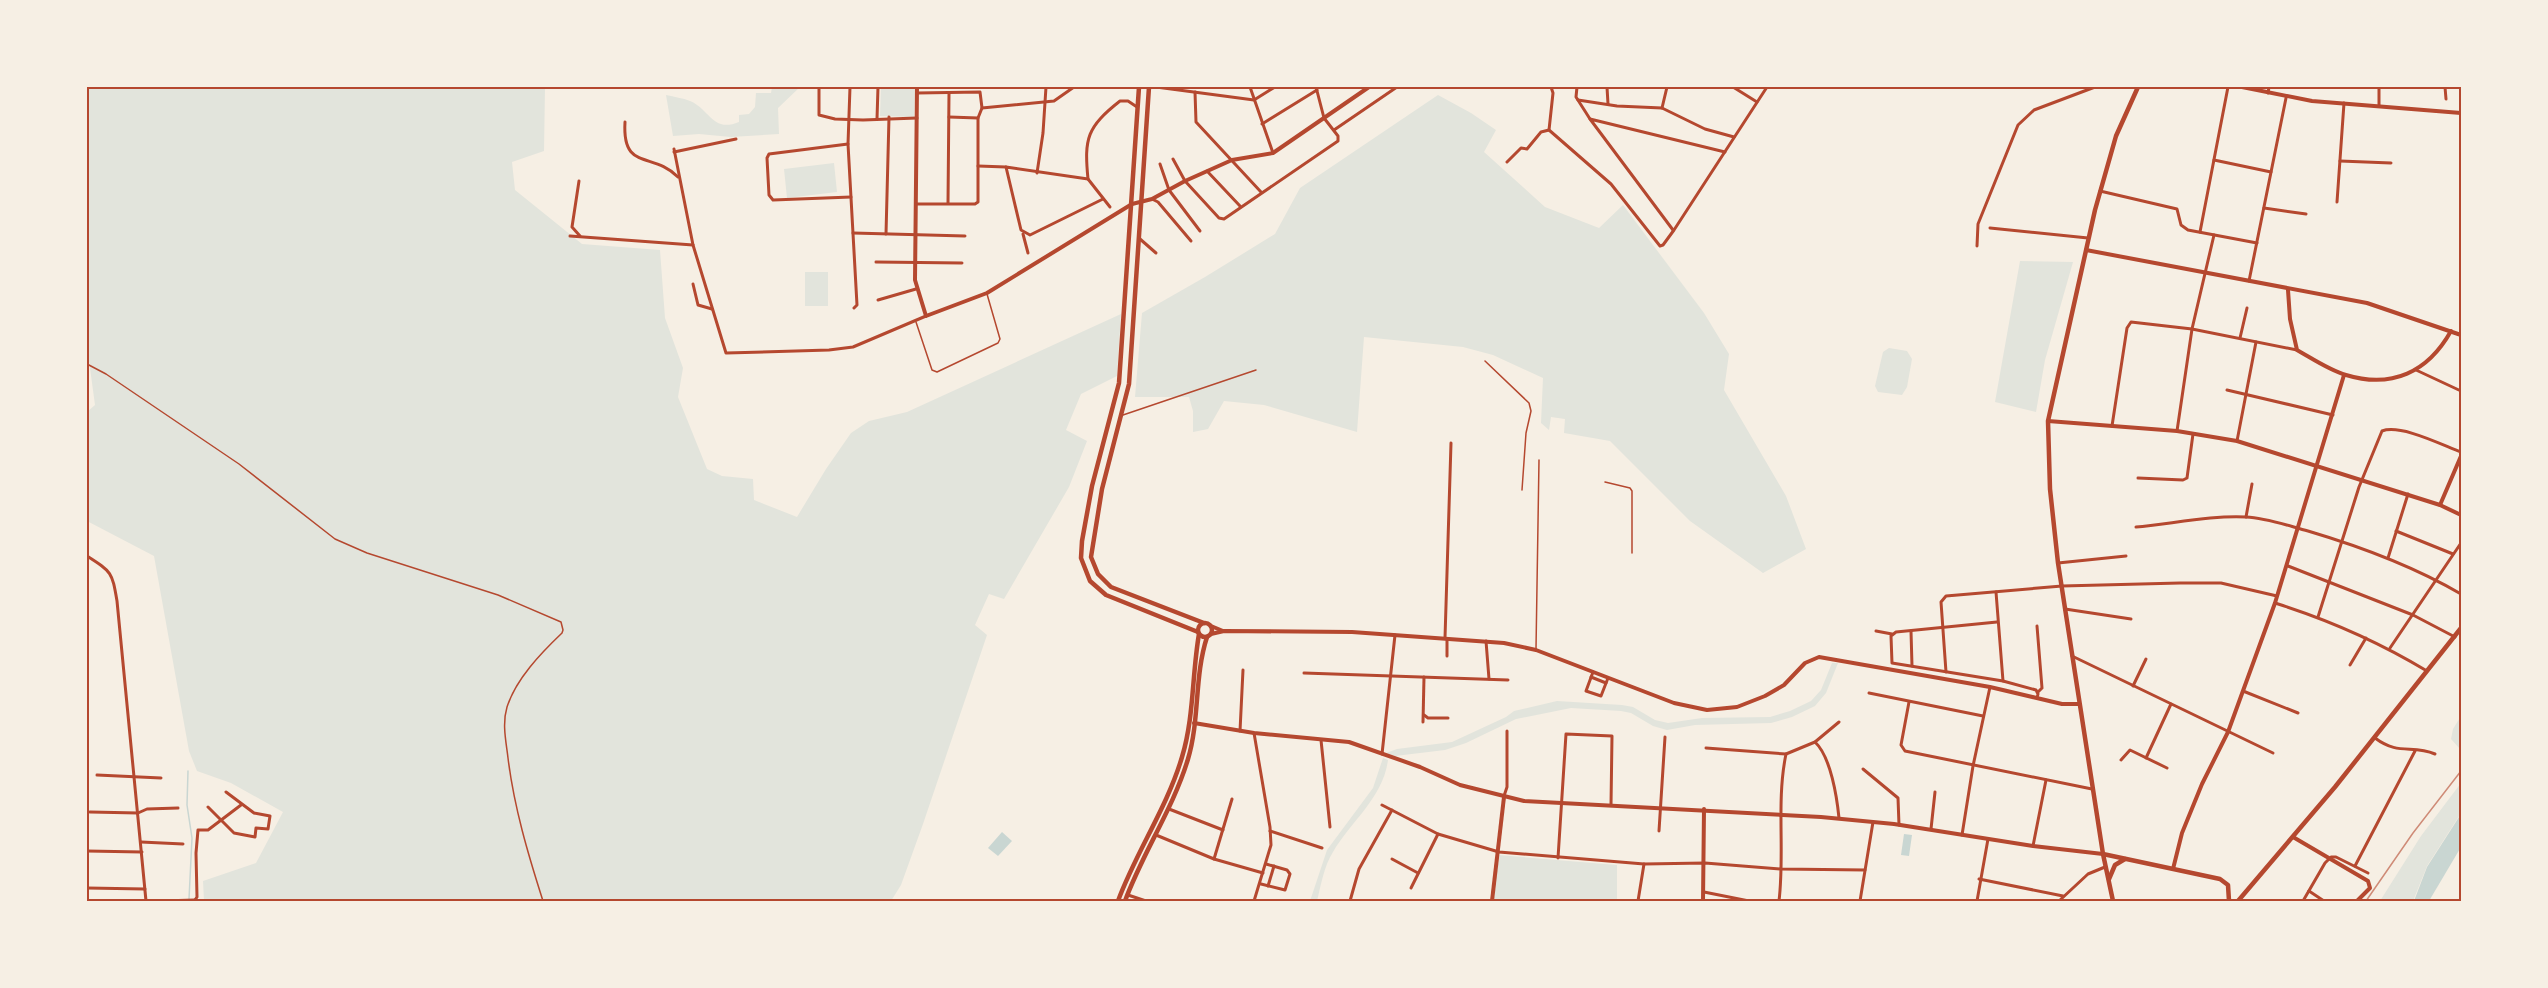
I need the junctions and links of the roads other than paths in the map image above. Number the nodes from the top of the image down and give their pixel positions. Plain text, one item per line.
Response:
1 (819, 87) edge
2 (850, 87) edge
3 (878, 87) edge
4 (917, 87) edge
5 (1046, 87) edge
6 (1074, 87) edge
7 (1139, 87) edge
8 (1149, 87) edge
9 (1156, 87) edge
10 (1250, 87) edge
11 (1275, 87) edge
12 (1370, 87) edge
13 (1397, 87) edge
14 (1551, 87) edge
15 (1577, 87) edge
16 (1607, 87) edge
17 (1667, 87) edge
18 (1733, 87) edge
19 (1766, 87) edge
20 (2095, 87) edge
21 (2138, 87) edge
22 (2228, 87) edge
23 (2242, 87) edge
24 (2269, 87) edge
25 (2379, 87) edge
26 (2445, 87) edge
27 (1316, 89) edge
28 (1195, 92) junction
29 (917, 93) junction
30 (949, 93) junction
31 (2268, 93) junction
32 (2286, 98) junction
33 (2446, 99) dead end
34 (1254, 100) junction
35 (1578, 100) junction
36 (1045, 101) junction
37 (1757, 102) junction
38 (2344, 103) junction
39 (1608, 104) junction
40 (2379, 106) junction
41 (982, 108) junction
42 (1138, 108) junction
43 (1662, 108) junction
44 (2461, 112) edge
45 (889, 117) junction
46 (949, 117) junction
47 (917, 118) junction
48 (978, 118) junction
49 (1324, 118) junction
50 (849, 119) junction
51 (877, 119) junction
52 (1590, 119) junction
53 (625, 122) dead end
54 (1262, 124) junction
55 (1334, 130) junction
56 (1549, 130) junction
57 (1734, 137) junction
58 (736, 139) dead end
59 (848, 144) junction
60 (1725, 152) junction
61 (1273, 153) junction
62 (1173, 159) dead end
63 (1232, 160) junction
64 (2214, 160) junction
65 (2340, 161) junction
66 (1507, 162) dead end
67 (2391, 163) dead end
68 (1160, 164) dead end
69 (978, 166) junction
70 (1006, 167) junction
71 (1207, 171) junction
72 (2271, 172) junction
73 (1037, 173) junction
74 (680, 178) junction
75 (1088, 179) junction
76 (579, 180) dead end
77 (1185, 181) junction
78 (1169, 190) junction
79 (2100, 191) junction
80 (1261, 192) junction
81 (850, 197) junction
82 (1103, 199) junction
83 (1152, 199) junction
84 (1143, 201) junction
85 (2337, 202) dead end
86 (948, 203) junction
87 (916, 204) junction
88 (1132, 204) junction
89 (1240, 206) junction
90 (1110, 207) dead end
91 (2264, 208) junction
92 (2306, 214) dead end
93 (1990, 228) dead end
94 (1674, 230) junction
95 (1200, 231) dead end
96 (1022, 232) junction
97 (2200, 232) junction
98 (853, 233) junction
99 (886, 234) junction
100 (915, 235) junction
101 (2214, 235) junction
102 (570, 236) dead end
103 (965, 236) dead end
104 (582, 237) junction
105 (2088, 238) junction
106 (1140, 240) junction
107 (1191, 241) dead end
108 (2257, 243) junction
109 (693, 245) junction
110 (1977, 246) dead end
111 (2085, 250) junction
112 (1028, 253) dead end
113 (1156, 253) dead end
114 (876, 262) dead end
115 (915, 262) junction
116 (962, 263) dead end
117 (2205, 272) junction
118 (2249, 281) junction
119 (693, 284) dead end
120 (916, 289) junction
121 (2288, 290) junction
122 (987, 293) junction
123 (878, 300) dead end
124 (854, 308) dead end
125 (2247, 308) dead end
126 (712, 309) junction
127 (926, 316) junction
128 (915, 321) junction
129 (2192, 329) junction
130 (2451, 331) junction
131 (2461, 335) edge
132 (2240, 338) junction
133 (2256, 342) junction
134 (2297, 350) junction
135 (1485, 361) dead end
136 (87, 364) edge
137 (1256, 370) dead end
138 (2416, 370) junction
139 (2344, 375) junction
140 (2227, 390) dead end
141 (2461, 391) edge
142 (2245, 394) junction
143 (1122, 415) junction
144 (2333, 415) junction
145 (2048, 421) junction
146 (2112, 426) junction
147 (2177, 431) junction
148 (2193, 434) junction
149 (2237, 441) junction
150 (1451, 443) dead end
151 (2461, 454) edge
152 (1539, 460) dead end
153 (2318, 466) junction
154 (2138, 478) dead end
155 (2363, 480) junction
156 (1605, 482) dead end
157 (2252, 484) dead end
158 (1522, 490) dead end
159 (2408, 494) junction
160 (2440, 505) junction
161 (2461, 516) edge
162 (2246, 517) junction
163 (2136, 527) dead end
164 (2299, 529) junction
165 (2396, 531) junction
166 (2341, 541) junction
167 (2461, 543) edge
168 (1632, 553) dead end
169 (2454, 555) junction
170 (87, 556) edge
171 (2126, 556) dead end
172 (2388, 558) junction
173 (2058, 563) junction
174 (2288, 566) junction
175 (2329, 580) junction
176 (2437, 580) junction
177 (2062, 586) junction
178 (1996, 592) junction
179 (2461, 594) edge
180 (2278, 596) junction
181 (2275, 603) junction
182 (2065, 609) junction
183 (2413, 615) junction
184 (2318, 616) junction
185 (2131, 620) dead end
186 (1997, 622) junction
187 (1204, 623) junction
188 (1211, 626) junction
189 (2037, 626) dead end
190 (1942, 628) junction
191 (2461, 628) edge
192 (1224, 631) junction
193 (1876, 631) dead end
194 (1911, 631) junction
195 (1198, 633) junction
196 (1893, 634) junction
197 (1395, 635) junction
198 (1209, 636) junction
199 (2455, 636) junction
200 (1446, 638) junction
201 (2366, 638) junction
202 (1486, 641) junction
203 (2390, 648) junction
204 (1536, 650) junction
205 (1447, 656) dead end
206 (2071, 656) junction
207 (2146, 658) dead end
208 (2350, 665) dead end
209 (1912, 666) junction
210 (1243, 670) dead end
211 (2427, 671) junction
212 (1593, 672) junction
213 (1946, 672) junction
214 (1304, 673) dead end
215 (1600, 675) junction
216 (1390, 676) junction
217 (1424, 677) junction
218 (1591, 677) junction
219 (1489, 679) junction
220 (1508, 680) dead end
221 (1598, 680) junction
222 (1607, 680) junction
223 (2003, 681) junction
224 (2133, 686) junction
225 (1990, 687) junction
226 (2243, 691) junction
227 (2038, 692) junction
228 (1869, 693) dead end
229 (2037, 698) junction
230 (1909, 702) junction
231 (2079, 704) junction
232 (2170, 704) junction
233 (2298, 713) dead end
234 (1423, 714) junction
235 (1983, 716) junction
236 (1448, 718) dead end
237 (1423, 722) dead end
238 (1839, 722) dead end
239 (1192, 723) junction
240 (1240, 731) junction
241 (1507, 731) dead end
242 (2229, 732) junction
243 (1254, 733) junction
244 (1665, 736) dead end
245 (2375, 738) junction
246 (1321, 740) junction
247 (1815, 742) junction
248 (1706, 748) dead end
249 (2415, 751) junction
250 (2273, 753) dead end
251 (1382, 754) junction
252 (1786, 754) junction
253 (2435, 754) dead end
254 (2146, 758) junction
255 (2121, 760) dead end
256 (1973, 766) junction
257 (2167, 768) dead end
258 (1863, 769) dead end
259 (97, 775) dead end
260 (135, 776) junction
261 (161, 778) dead end
262 (2046, 780) junction
263 (2092, 789) junction
264 (226, 792) dead end
265 (1935, 792) dead end
266 (1504, 797) junction
267 (1232, 799) dead end
268 (241, 805) junction
269 (1382, 805) dead end
270 (1561, 805) junction
271 (1611, 806) junction
272 (208, 807) dead end
273 (178, 808) dead end
274 (1661, 808) junction
275 (1169, 809) junction
276 (1704, 809) junction
277 (1392, 810) junction
278 (90, 812) dead end
279 (138, 813) junction
280 (1782, 813) junction
281 (1839, 819) junction
282 (221, 821) junction
283 (1873, 822) junction
284 (1899, 825) junction
285 (1330, 826) dead end
286 (1931, 830) junction
287 (1223, 831) junction
288 (1270, 831) junction
289 (1659, 831) dead end
290 (1438, 834) junction
291 (1156, 835) junction
292 (1962, 835) junction
293 (2293, 837) junction
294 (1988, 839) junction
295 (141, 842) junction
296 (183, 844) dead end
297 (2032, 846) junction
298 (1322, 848) dead end
299 (87, 852) edge
300 (142, 852) junction
301 (1497, 852) junction
302 (2095, 853) junction
303 (2103, 854) junction
304 (1558, 858) junction
305 (1214, 859) junction
306 (1392, 859) dead end
307 (2126, 859) junction
308 (2331, 860) junction
309 (1705, 863) junction
310 (1266, 864) junction
311 (1644, 864) junction
312 (2105, 864) junction
313 (1274, 866) junction
314 (2355, 866) junction
315 (1781, 869) junction
316 (2173, 869) junction
317 (1865, 870) junction
318 (1263, 873) junction
319 (1418, 873) junction
320 (2368, 873) dead end
321 (1979, 879) junction
322 (2109, 881) junction
323 (1260, 884) junction
324 (1268, 886) junction
325 (87, 888) edge
326 (145, 888) junction
327 (1411, 888) dead end
328 (2309, 891) junction
329 (1704, 892) junction
330 (1128, 895) junction
331 (2063, 896) junction
332 (184, 900) edge
333 (195, 900) edge
334 (146, 901) edge
335 (162, 901) edge
336 (543, 901) edge
337 (1118, 901) edge
338 (1125, 901) edge
339 (1146, 901) edge
340 (1254, 901) edge
341 (1350, 901) edge
342 (1492, 901) edge
343 (1638, 901) edge
344 (1703, 901) edge
345 (1749, 901) edge
346 (1779, 901) edge
347 (1860, 901) edge
348 (1977, 901) edge
349 (2059, 901) edge
350 (2064, 901) edge
351 (2113, 901) edge
352 (2229, 901) edge
353 (2238, 901) edge
354 (2303, 901) edge
355 (2324, 901) edge
356 (2357, 901) edge

1 - 50 street
2 - 50 street
3 - 51 street
4 - 29 street
5 - 36 street
6 - 36 street
7 - 42 main road
8 - 84 main road
9 - 28 street
10 - 34 street
11 - 34 street
12 - 49 street
13 - 55 street
14 - 56 street
15 - 35 street
16 - 39 street
17 - 43 street
18 - 37 street
19 - 37 street
20 - 110 street
21 - 79 main road
22 - 64 street
23 - 31 street
24 - 31 street
25 - 40 street
26 - 33 street
27 - 49 street
27 - 54 street
28 - 34 street
28 - 63 street
29 - 30 street
29 - 47 street
30 - 41 street
30 - 46 street
31 - 32 street
32 - 38 street
32 - 72 street
34 - 54 street
35 - 39 street
35 - 52 street
36 - 41 street
36 - 73 street
37 - 57 street
38 - 40 street
38 - 65 street
39 - 43 street
40 - 44 street
41 - 48 street
42 - 75 street
42 - 88 main road
43 - 57 street
45 - 47 street
45 - 51 street
45 - 99 street
46 - 48 street
46 - 86 street
47 - 87 street
48 - 69 street
49 - 55 street
49 - 61 street
50 - 51 street
50 - 59 street
52 - 60 street
52 - 94 street
53 - 74 street
54 - 61 street
55 - 80 street
56 - 66 street
56 - 94 street
57 - 60 street
58 - 74 street
59 - 81 street
59 - 81 street
60 - 94 street
61 - 63 street
62 - 77 street
63 - 71 street
63 - 80 street
64 - 72 street
64 - 97 street
65 - 67 street
65 - 85 street
68 - 78 street
69 - 70 street
69 - 86 street
70 - 73 street
70 - 96 street
71 - 77 street
71 - 89 street
72 - 91 street
73 - 75 street
74 - 109 street
75 - 82 street
76 - 104 street
77 - 78 street
77 - 89 street
78 - 83 street
78 - 95 street
79 - 97 street
79 - 105 main road
80 - 89 street
81 - 98 street
82 - 90 street
82 - 96 street
83 - 84 street
83 - 107 street
84 - 88 street
84 - 106 main road
86 - 87 street
87 - 100 street
88 - 122 street
88 - 195 main road
91 - 92 street
91 - 108 street
93 - 105 street
96 - 112 street
97 - 101 street
98 - 99 street
98 - 124 street
99 - 100 street
100 - 103 street
100 - 115 street
101 - 108 street
101 - 117 street
102 - 104 street
104 - 109 street
105 - 111 main road
106 - 113 street
106 - 143 main road
108 - 118 street
109 - 126 street
111 - 117 street
111 - 145 main road
114 - 115 street
115 - 116 street
115 - 120 street
117 - 118 street
117 - 129 street
118 - 121 street
119 - 126 street
120 - 123 street
120 - 127 street
121 - 130 street
121 - 134 street
122 - 127 street
122 - 128 lane
125 - 132 street
126 - 128 street
127 - 128 street
129 - 132 street
129 - 146 street
129 - 147 street
130 - 131 street
130 - 138 street
132 - 133 street
133 - 134 street
133 - 142 street
134 - 139 street
135 - 158 lane
136 - 336 lane
137 - 143 lane
138 - 139 street
138 - 141 street
139 - 144 street
140 - 142 street
142 - 144 street
142 - 149 street
143 - 187 main road
144 - 153 street
145 - 146 street
145 - 173 main road
146 - 147 street
147 - 148 street
148 - 149 street
148 - 154 street
149 - 153 street
150 - 200 street
151 - 155 street
151 - 160 street
152 - 204 lane
153 - 155 street
153 - 164 street
155 - 159 street
155 - 166 street
156 - 168 lane
157 - 162 street
159 - 160 street
159 - 165 street
160 - 161 street
162 - 163 street
162 - 164 street
164 - 166 street
164 - 174 street
165 - 169 street
165 - 172 street
166 - 172 street
166 - 175 street
167 - 169 street
169 - 176 street
170 - 260 street
171 - 173 street
172 - 176 street
173 - 177 main road
174 - 175 street
174 - 180 street
175 - 183 street
175 - 184 street
176 - 179 street
176 - 183 street
177 - 178 street
177 - 180 street
177 - 182 main road
178 - 186 street
178 - 190 street
180 - 181 street
181 - 184 street
181 - 226 street
182 - 185 street
182 - 206 main road
183 - 199 street
183 - 203 street
184 - 201 street
186 - 190 street
186 - 223 street
187 - 188 main road
187 - 195 main road
188 - 192 street
188 - 198 main road
189 - 227 street
190 - 194 street
190 - 213 street
191 - 199 main road
192 - 197 street
192 - 198 street
193 - 196 street
194 - 196 street
194 - 209 street
195 - 198 main road
195 - 239 main road
196 - 209 street
197 - 200 street
197 - 216 street
198 - 239 main road
199 - 211 main road
200 - 202 street
200 - 205 street
201 - 203 street
201 - 208 street
202 - 204 street
202 - 219 street
203 - 211 street
204 - 212 street
206 - 224 street
206 - 231 main road
207 - 224 street
209 - 213 street
210 - 240 street
211 - 245 main road
212 - 215 street
212 - 218 street
213 - 223 street
214 - 216 street
215 - 221 street
215 - 222 street
216 - 217 street
216 - 251 street
217 - 219 street
217 - 234 street
218 - 221 street
218 - 222 street
219 - 220 street
221 - 222 street
222 - 225 street
223 - 227 street
224 - 232 street
225 - 229 street
225 - 235 street
226 - 233 street
226 - 242 street
227 - 229 street
228 - 230 street
229 - 231 street
230 - 235 street
230 - 256 street
231 - 263 main road
232 - 242 street
232 - 254 street
234 - 236 street
234 - 237 street
235 - 256 street
238 - 247 street
239 - 240 street
239 - 275 main road
239 - 337 main road
240 - 243 street
241 - 266 street
242 - 250 street
242 - 316 street
243 - 246 street
243 - 288 street
244 - 274 street
245 - 249 street
245 - 293 main road
246 - 251 street
246 - 285 street
247 - 252 street
247 - 281 street
248 - 252 street
249 - 253 street
249 - 314 street
251 - 266 street
252 - 280 street
254 - 255 street
254 - 257 street
256 - 262 street
256 - 292 street
258 - 284 street
259 - 260 street
260 - 261 street
260 - 279 street
262 - 263 street
262 - 297 street
263 - 303 main road
264 - 268 street
265 - 286 street
266 - 270 street
266 - 301 street
267 - 287 street
268 - 282 street
268 - 282 street
269 - 277 street
270 - 271 street
270 - 271 street
270 - 304 street
271 - 274 street
272 - 282 street
273 - 279 street
274 - 276 street
274 - 289 street
275 - 287 street
275 - 291 main road
276 - 280 street
276 - 309 street
277 - 290 street
277 - 341 street
278 - 279 street
279 - 295 street
280 - 281 street
280 - 315 street
281 - 283 street
282 - 333 street
283 - 284 street
283 - 317 street
284 - 286 street
286 - 292 street
287 - 305 street
288 - 298 street
288 - 310 street
290 - 301 street
290 - 319 street
291 - 305 street
291 - 330 main road
292 - 294 street
293 - 308 street
293 - 353 main road
294 - 297 street
294 - 321 street
295 - 296 street
295 - 300 street
297 - 302 street
299 - 300 street
300 - 326 street
301 - 304 street
301 - 342 street
302 - 303 street
302 - 312 street
303 - 307 main road
303 - 312 main road
304 - 311 street
305 - 318 street
306 - 319 street
307 - 316 main road
307 - 322 main road
308 - 314 street
308 - 328 street
308 - 356 street
309 - 311 street
309 - 315 street
309 - 329 street
310 - 313 street
310 - 318 street
311 - 343 street
312 - 322 main road
312 - 331 street
313 - 324 street
313 - 324 street
314 - 320 street
315 - 317 street
315 - 346 street
316 - 352 main road
317 - 347 street
318 - 323 street
319 - 327 street
321 - 331 street
321 - 348 street
322 - 351 main road
323 - 324 street
323 - 340 street
325 - 326 street
326 - 334 street
328 - 354 street
328 - 355 street
329 - 344 street
329 - 345 street
330 - 338 main road
330 - 339 street
331 - 349 street
331 - 350 street
332 - 333 street
332 - 335 street

